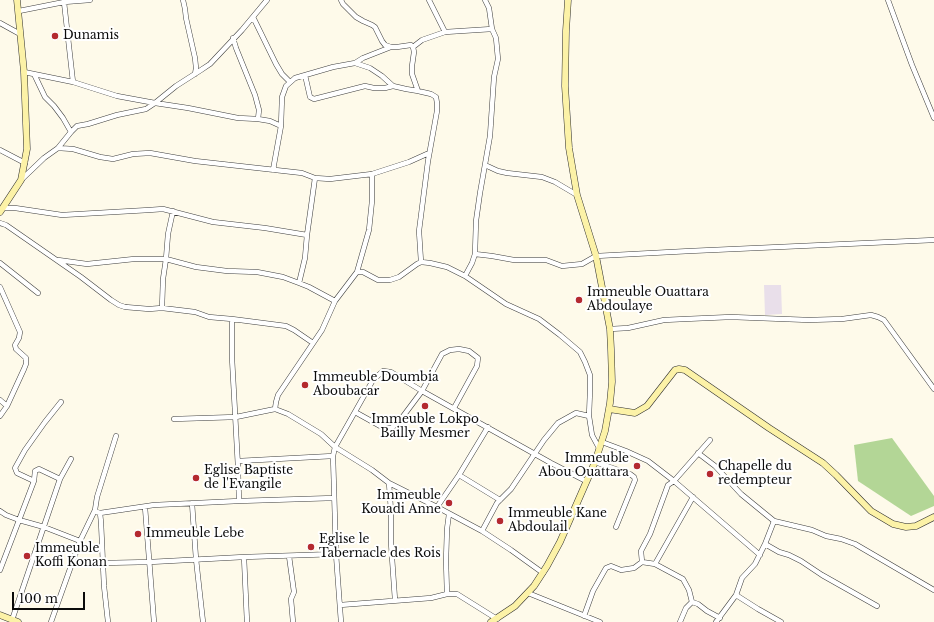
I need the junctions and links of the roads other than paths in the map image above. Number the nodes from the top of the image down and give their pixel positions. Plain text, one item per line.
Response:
1 (18, 0) edge
2 (90, 0) edge
3 (183, 0) edge
4 (268, 0) edge
5 (341, 0) edge
6 (430, 0) edge
7 (486, 0) edge
8 (568, 0) edge
9 (888, 0) edge
10 (64, 2) junction
11 (19, 11) junction
12 (253, 17) junction
13 (0, 23) edge
14 (492, 29) junction
15 (445, 32) junction
16 (20, 34) junction
17 (234, 38) junction
18 (391, 47) junction
19 (413, 47) junction
20 (355, 63) junction
21 (24, 72) junction
22 (34, 74) junction
23 (195, 74) junction
24 (305, 75) junction
25 (73, 82) junction
26 (290, 82) junction
27 (393, 86) junction
28 (418, 91) junction
29 (155, 104) junction
30 (934, 118) edge
31 (258, 119) junction
32 (281, 126) junction
33 (71, 132) junction
34 (58, 148) junction
35 (0, 150) edge
36 (429, 153) junction
37 (25, 163) junction
38 (485, 165) junction
39 (273, 170) junction
40 (372, 174) junction
41 (315, 178) junction
42 (21, 180) junction
43 (577, 195) junction
44 (1, 210) edge
45 (174, 211) junction
46 (0, 222) edge
47 (306, 235) junction
48 (934, 240) edge
49 (475, 254) junction
50 (596, 256) junction
51 (166, 259) junction
52 (57, 260) junction
53 (421, 262) junction
54 (0, 263) edge
55 (357, 272) junction
56 (465, 276) junction
57 (299, 283) junction
58 (0, 287) edge
59 (38, 293) dead end
60 (335, 301) junction
61 (162, 308) junction
62 (232, 319) junction
63 (610, 329) junction
64 (314, 343) junction
65 (934, 388) edge
66 (422, 390) junction
67 (0, 400) edge
68 (61, 402) dead end
69 (7, 406) junction
70 (454, 408) junction
71 (275, 409) junction
72 (609, 409) junction
73 (355, 412) junction
74 (0, 416) edge
75 (589, 416) junction
76 (236, 417) junction
77 (174, 419) dead end
78 (488, 427) junction
79 (116, 436) dead end
80 (710, 440) dead end
81 (600, 445) junction
82 (335, 447) junction
83 (535, 453) junction
84 (698, 454) junction
85 (333, 456) junction
86 (71, 459) dead end
87 (238, 461) junction
88 (595, 462) junction
89 (459, 475) junction
90 (60, 479) junction
91 (586, 480) junction
92 (34, 481) junction
93 (674, 481) junction
94 (389, 483) junction
95 (693, 497) junction
96 (334, 498) junction
97 (500, 500) junction
98 (239, 501) junction
99 (192, 503) junction
100 (145, 507) junction
101 (437, 507) junction
102 (0, 511) edge
103 (97, 512) junction
104 (449, 514) junction
105 (934, 517) edge
106 (19, 520) junction
107 (774, 521) junction
108 (44, 527) junction
109 (616, 527) dead end
110 (482, 531) junction
111 (80, 540) junction
112 (766, 544) junction
113 (336, 554) junction
114 (760, 555) junction
115 (289, 556) junction
116 (244, 557) junction
117 (196, 559) junction
118 (150, 562) junction
119 (642, 562) junction
120 (104, 563) junction
121 (655, 564) junction
122 (0, 570) edge
123 (543, 573) junction
124 (934, 590) edge
125 (528, 593) junction
126 (447, 594) junction
127 (736, 594) junction
128 (395, 600) junction
129 (692, 602) junction
130 (340, 605) junction
131 (877, 606) dead end
132 (0, 615) edge
133 (584, 616) junction
134 (494, 620) edge
135 (718, 620) edge
136 (15, 621) edge
137 (51, 622) edge
138 (108, 622) edge
139 (154, 622) edge
140 (203, 622) edge
141 (247, 622) edge
142 (292, 622) edge
143 (341, 622) edge
144 (600, 622) edge
145 (680, 622) edge
146 (781, 622) edge

1 - 11 street
2 - 10 street
3 - 23 street
4 - 12 street
5 - 18 street
6 - 15 street
7 - 14 street
8 - 43 street
9 - 30 street
10 - 11 street
10 - 25 street
11 - 16 street
12 - 17 street
12 - 26 street
13 - 16 street
14 - 15 street
14 - 38 street
15 - 19 street
16 - 21 street
17 - 23 street
17 - 31 street
18 - 19 street
18 - 20 street
19 - 28 street
20 - 24 street
20 - 27 street
21 - 22 street
21 - 37 street
22 - 25 street
22 - 33 street
23 - 29 street
24 - 26 street
24 - 27 street
25 - 29 street
26 - 32 street
27 - 28 street
28 - 36 street
29 - 31 street
29 - 33 street
31 - 32 street
32 - 39 street
33 - 34 street
34 - 39 street
34 - 42 street
35 - 37 street
36 - 40 street
36 - 53 street
37 - 42 street
38 - 43 street
38 - 49 street
39 - 41 street
40 - 41 street
40 - 55 street
41 - 47 street
42 - 44 street
43 - 50 street
44 - 45 street
45 - 47 street
45 - 51 street
46 - 52 street
47 - 57 street
48 - 50 street
49 - 50 street
49 - 56 street
50 - 63 street
51 - 52 street
51 - 57 street
51 - 61 street
52 - 61 street
53 - 55 street
53 - 56 street
54 - 59 street
55 - 60 street
56 - 75 street
57 - 60 street
58 - 69 street
60 - 64 street
61 - 62 street
62 - 64 street
62 - 76 street
63 - 65 street
63 - 72 street
64 - 71 street
66 - 70 street
66 - 70 street
66 - 73 street
66 - 73 street
67 - 69 street
68 - 92 street
69 - 74 street
70 - 78 street
71 - 76 street
71 - 82 street
72 - 81 street
72 - 105 street
73 - 82 street
75 - 81 street
75 - 83 street
76 - 77 street
76 - 87 street
78 - 83 street
78 - 89 street
79 - 103 street
80 - 84 street
81 - 88 street
81 - 93 street
82 - 85 street
82 - 94 street
83 - 91 street
83 - 97 street
84 - 93 street
84 - 107 street
85 - 87 street
85 - 96 street
86 - 90 street
87 - 98 street
88 - 91 street
88 - 109 street
89 - 97 street
89 - 101 street
90 - 92 street
90 - 108 street
91 - 123 street
92 - 106 street
93 - 95 street
93 - 119 street
94 - 101 street
94 - 128 street
95 - 114 street
95 - 121 street
96 - 98 street
96 - 113 street
97 - 110 street
98 - 99 street
99 - 100 street
99 - 117 street
100 - 103 street
100 - 118 street
101 - 104 street
102 - 106 street
103 - 111 street
103 - 120 street
104 - 110 street
104 - 126 street
106 - 108 street
106 - 122 street
107 - 112 street
107 - 124 street
108 - 111 street
108 - 136 street
110 - 123 street
111 - 137 street
112 - 114 street
112 - 131 street
113 - 115 street
113 - 130 street
114 - 127 street
115 - 116 street
115 - 142 street
116 - 117 street
116 - 141 street
117 - 118 street
117 - 140 street
118 - 120 street
118 - 139 street
119 - 121 street
119 - 133 street
120 - 138 street
121 - 129 street
123 - 125 street
125 - 133 street
125 - 134 street
126 - 128 street
126 - 134 street
127 - 135 street
127 - 146 street
128 - 130 street
129 - 135 street
129 - 145 street
130 - 143 street
132 - 136 street
133 - 144 street

